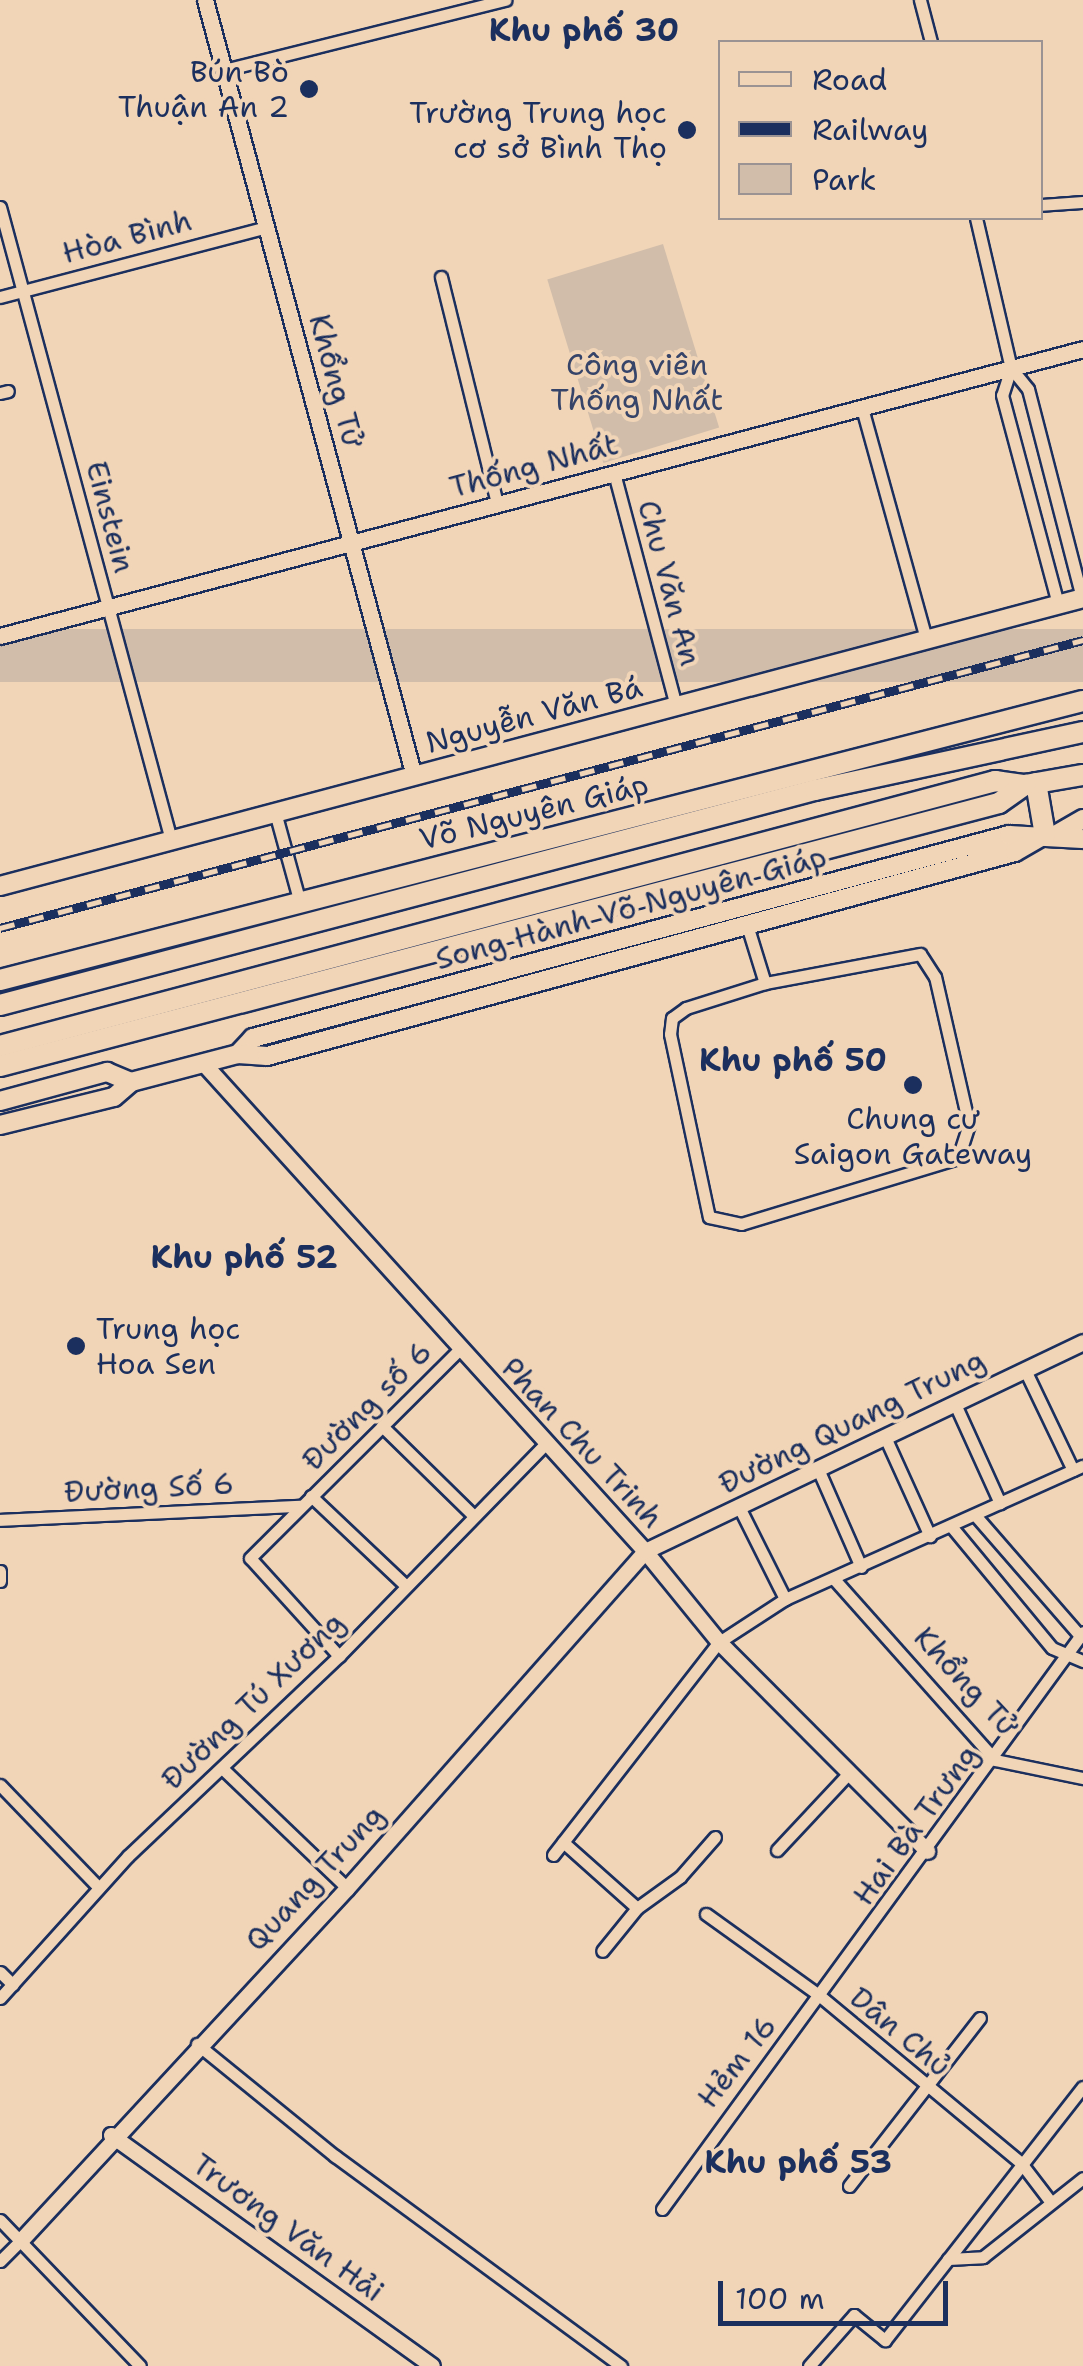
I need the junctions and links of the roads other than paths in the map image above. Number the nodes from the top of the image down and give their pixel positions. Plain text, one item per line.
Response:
1 (205, 0) edge
2 (506, 0) edge
3 (920, 0) edge
4 (930, 40) edge
5 (224, 70) junction
6 (1083, 202) edge
7 (1043, 205) edge
8 (0, 207) edge
9 (976, 220) edge
10 (266, 227) junction
11 (441, 277) dead end
12 (22, 291) junction
13 (0, 296) edge
14 (1083, 349) edge
15 (1012, 368) junction
16 (862, 408) junction
17 (614, 474) junction
18 (497, 504) junction
19 (351, 543) junction
20 (1082, 598) edge
21 (1058, 604) junction
22 (108, 607) junction
23 (0, 636) edge
24 (926, 640) junction
25 (1083, 700) edge
26 (676, 706) junction
27 (1083, 732) edge
28 (833, 764) junction
29 (1083, 775) edge
30 (414, 776) junction
31 (1031, 784) junction
32 (815, 790) junction
33 (688, 803) junction
34 (276, 812) junction
35 (719, 815) junction
36 (1083, 819) edge
37 (1051, 834) junction
38 (171, 840) junction
39 (1083, 840) edge
40 (0, 886) edge
41 (300, 902) junction
42 (747, 925) junction
43 (0, 980) edge
44 (766, 983) junction
45 (0, 1005) edge
46 (0, 1046) edge
47 (238, 1054) junction
48 (204, 1064) junction
49 (0, 1066) edge
50 (131, 1082) junction
51 (0, 1101) edge
52 (0, 1125) edge
53 (1083, 1342) edge
54 (458, 1351) junction
55 (1025, 1370) junction
56 (954, 1404) junction
57 (382, 1426) junction
58 (885, 1437) junction
59 (545, 1444) junction
60 (818, 1468) junction
61 (1078, 1468) edge
62 (311, 1496) junction
63 (1000, 1504) junction
64 (301, 1506) junction
65 (739, 1506) junction
66 (474, 1515) junction
67 (976, 1515) junction
68 (0, 1520) edge
69 (952, 1526) junction
70 (930, 1536) junction
71 (645, 1551) junction
72 (861, 1567) junction
73 (0, 1572) edge
74 (834, 1579) junction
75 (0, 1581) edge
76 (404, 1584) junction
77 (786, 1599) junction
78 (1082, 1634) edge
79 (720, 1642) junction
80 (1068, 1654) junction
81 (338, 1656) junction
82 (1083, 1660) edge
83 (996, 1760) junction
84 (222, 1768) junction
85 (848, 1774) junction
86 (1083, 1778) edge
87 (0, 1785) edge
88 (716, 1837) dead end
89 (563, 1842) junction
90 (778, 1850) dead end
91 (927, 1852) junction
92 (553, 1855) dead end
93 (98, 1888) junction
94 (347, 1888) junction
95 (638, 1908) junction
96 (706, 1914) dead end
97 (602, 1951) dead end
98 (0, 1972) edge
99 (13, 1985) junction
100 (820, 1996) junction
101 (0, 1998) edge
102 (980, 2018) dead end
103 (197, 2044) junction
104 (1083, 2087) edge
105 (927, 2088) junction
106 (112, 2135) junction
107 (1021, 2162) junction
108 (1083, 2178) edge
109 (849, 2186) dead end
110 (1050, 2201) junction
111 (662, 2209) dead end
112 (0, 2220) edge
113 (22, 2239) junction
114 (948, 2259) junction
115 (0, 2261) edge
116 (140, 2366) edge
117 (432, 2366) edge
118 (621, 2366) edge
119 (809, 2366) edge

1 - 5 street, Khổng Tử
2 - 5 street
3 - 4 street
5 - 10 street, Khổng Tử
6 - 7 street
8 - 12 street, Einstein
9 - 15 street
10 - 12 street, Hòa Bình
10 - 19 street, Khổng Tử
11 - 18 street
12 - 13 street, Hòa Bình
12 - 22 street, Einstein
14 - 15 street, Thống Nhất
15 - 16 street, Thống Nhất
15 - 20 street
15 - 21 street
16 - 17 street, Thống Nhất
16 - 24 street
17 - 18 street, Thống Nhất
17 - 26 street, Chu Văn An
18 - 19 street, Thống Nhất
19 - 22 street, Thống Nhất
19 - 30 street, Khổng Tử
20 - 21 main road, Nguyễn Văn Bá
21 - 24 main road, Nguyễn Văn Bá
22 - 23 street, Thống Nhất
22 - 38 street, Einstein
24 - 26 main road, Nguyễn Văn Bá
25 - 28 highway, Võ Nguyên Giáp
26 - 30 main road, Nguyễn Văn Bá
27 - 32 highway, Võ Nguyên Giáp
28 - 32 highway
28 - 33 highway, Võ Nguyên Giáp
29 - 31 highway
30 - 34 main road, Nguyễn Văn Bá
31 - 37 highway
31 - 46 highway
31 - 49 highway
32 - 35 highway, Võ Nguyên Giáp
33 - 35 highway
33 - 41 highway, Võ Nguyên Giáp
34 - 38 main road, Nguyễn Văn Bá
34 - 41 street
35 - 45 highway, Võ Nguyên Giáp
36 - 37 main road, Song Hành Võ Nguyên Giáp
37 - 39 main road, Song Hành Võ Nguyên Giáp
37 - 42 main road, Song Hành Võ Nguyên Giáp
37 - 47 main road, Song Hành Võ Nguyên Giáp
38 - 40 main road, Nguyễn Văn Bá
41 - 43 highway, Võ Nguyên Giáp
42 - 44 street
42 - 47 main road, Song Hành Võ Nguyên Giáp
44 - 44 street
47 - 48 main road, Song Hành Võ Nguyên Giáp
48 - 50 main road, Song Hành Võ Nguyên Giáp
48 - 54 street, Phan Chu Trinh
50 - 51 main road, Song Hành Võ Nguyên Giáp
50 - 52 main road, Song Hành Võ Nguyên Giáp
53 - 55 street, Đường Quang Trung
54 - 57 street, Đường số 6
54 - 59 street, Phan Chu Trinh
55 - 56 street, Đường Quang Trung
55 - 61 street
56 - 58 street, Đường Quang Trung
56 - 63 street
57 - 62 street, Đường số 6
57 - 66 street
58 - 60 street, Đường Quang Trung
58 - 70 street
59 - 66 street, Đường Tú Xương
59 - 71 street, Phan Chu Trinh
60 - 65 street, Đường Quang Trung
60 - 72 street
61 - 63 street
62 - 64 street, Đường số 6
62 - 76 street, Đường Số 6
63 - 67 street
64 - 68 street, Đường Số 6
64 - 81 street, Đường số 6
65 - 71 street, Đường Quang Trung
65 - 77 street
66 - 76 street, Đường Tú Xương
67 - 69 street
67 - 78 street
69 - 70 street
69 - 80 street
70 - 72 street
71 - 79 street, Phan Chu Trinh
71 - 94 street, Quang Trung
72 - 74 street
73 - 75 street
74 - 77 street
74 - 83 street, Khổng Tử
76 - 81 street, Đường Tú Xương
77 - 79 street
78 - 80 street, Hai Bà Trưng
79 - 85 street, Phan Chu Trinh
79 - 89 street
80 - 82 street
80 - 83 street, Hai Bà Trưng
81 - 84 street, Đường Tú Xương
83 - 86 street, Khổng Tử
83 - 91 street, Hai Bà Trưng
84 - 93 street, Đường Tú Xương
84 - 94 street
85 - 90 street
85 - 91 street, Phan Chu Trinh
87 - 93 street
88 - 95 street
89 - 92 street
89 - 95 street
91 - 100 street, Hai Bà Trưng
93 - 99 street, Đường Tú Xương
94 - 103 street, Quang Trung
95 - 97 street
96 - 100 street, Dân Chủ
98 - 99 street
99 - 101 street, Đường Tú Xương
100 - 105 street, Dân Chủ
100 - 111 street, Hẻm 16
102 - 105 street
103 - 106 street, Quang Trung
103 - 118 street
104 - 107 street
105 - 107 street, Dân Chủ
105 - 109 street
106 - 113 street, Quang Trung
106 - 117 street, Trương Văn Hải
107 - 110 street, Dân Chủ
107 - 114 street
108 - 110 street
110 - 114 street
112 - 113 street
113 - 115 street
113 - 116 street
114 - 119 street

